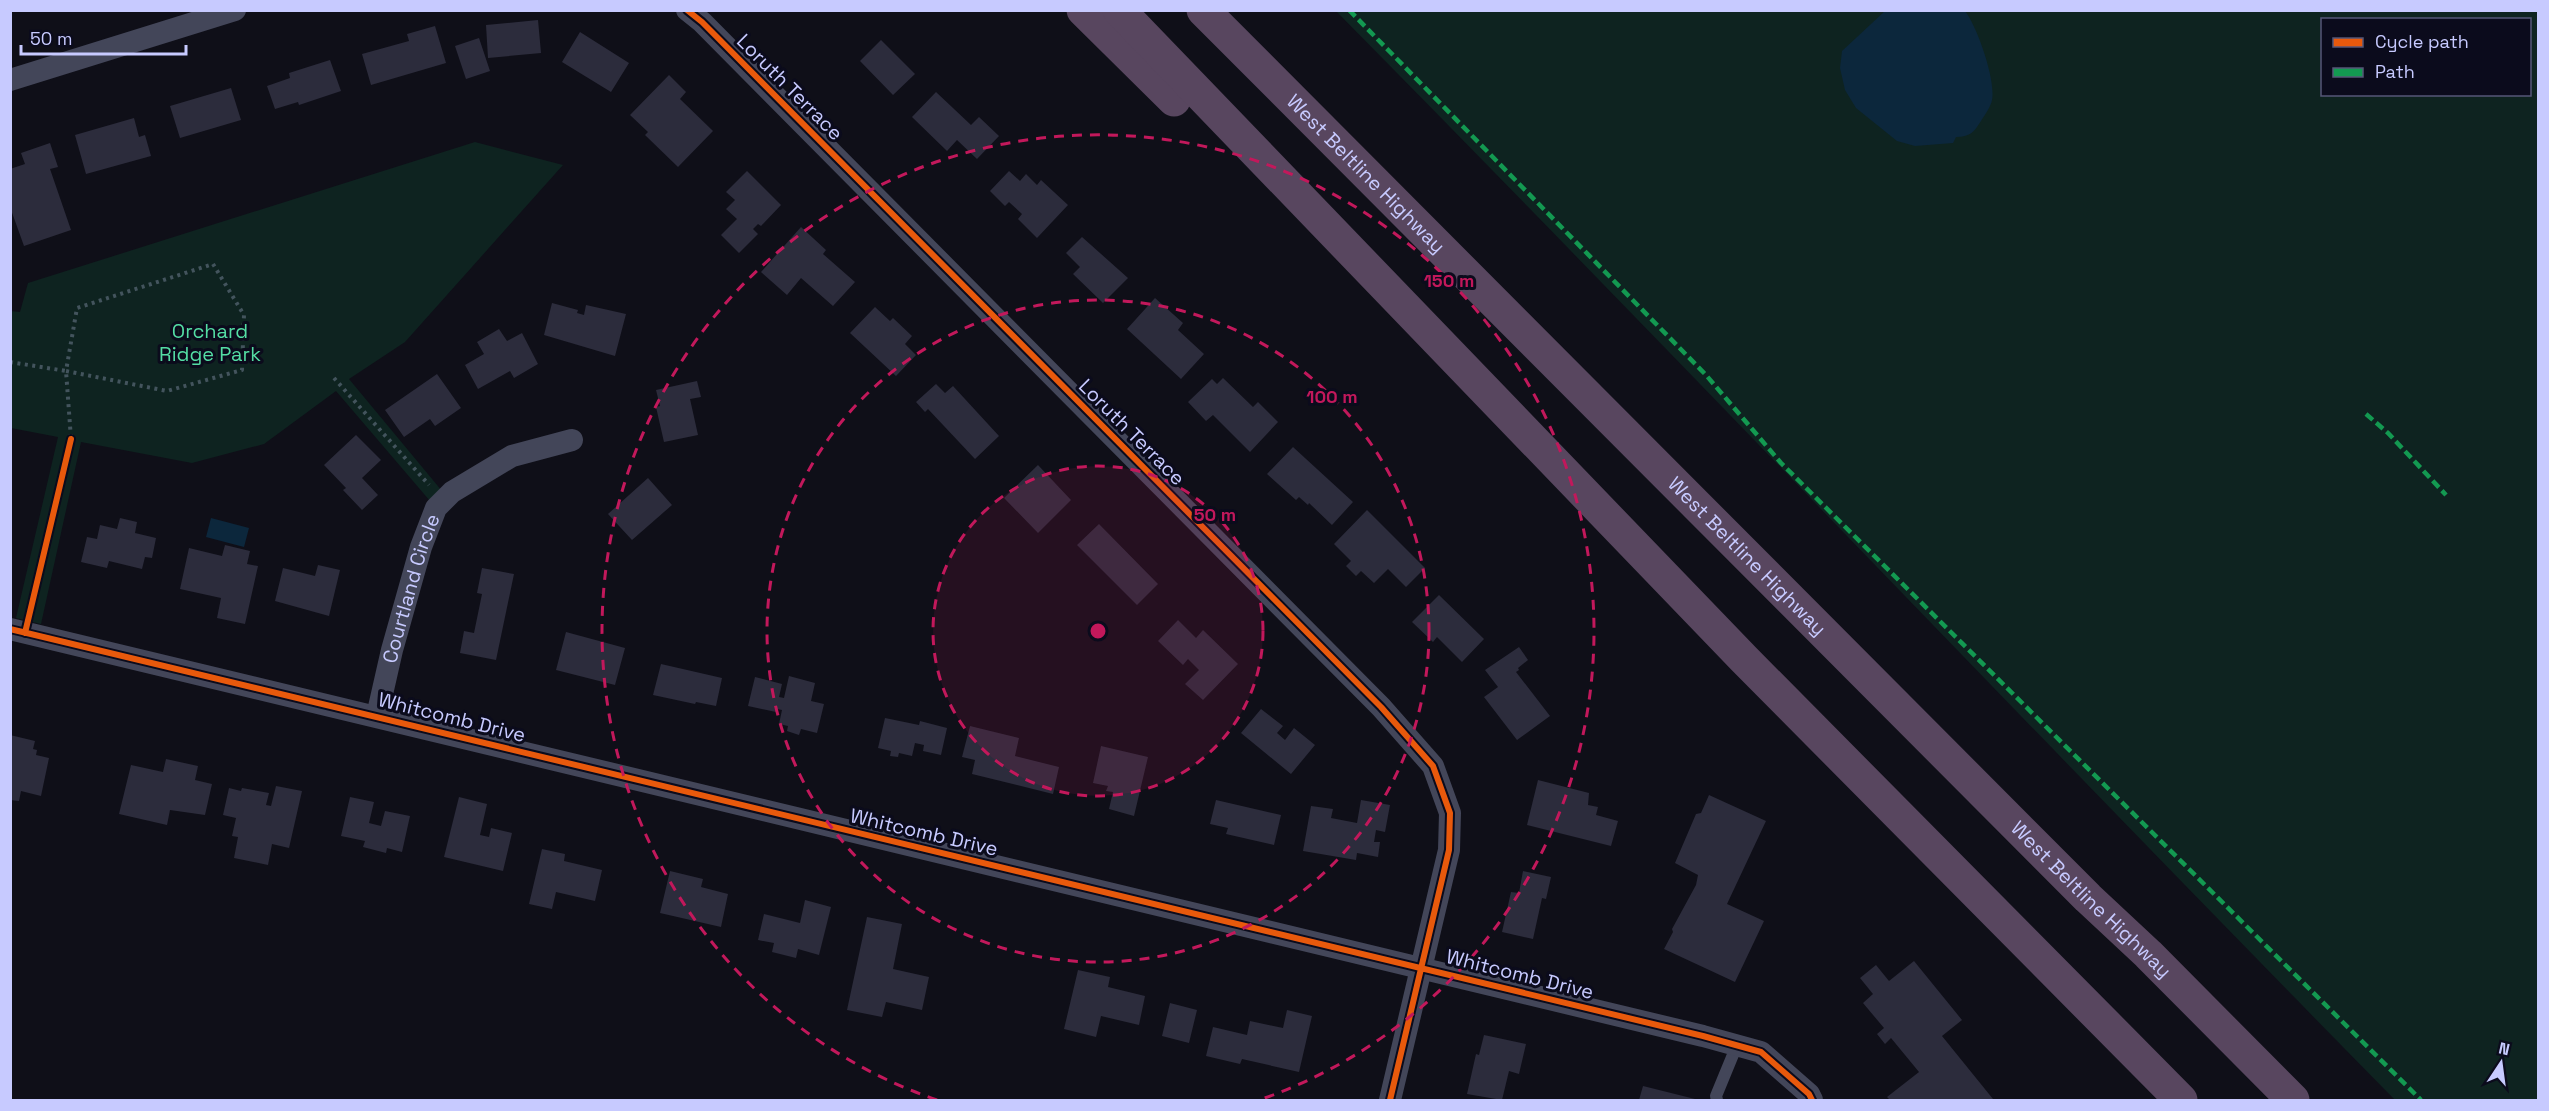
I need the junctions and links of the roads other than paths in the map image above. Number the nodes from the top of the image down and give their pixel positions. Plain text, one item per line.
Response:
1 (235, 10) edge
2 (687, 10) edge
3 (1083, 10) edge
4 (1119, 10) edge
5 (1203, 10) edge
6 (10, 80) edge
7 (1501, 408) junction
8 (572, 440) dead end
9 (10, 629) edge
10 (377, 716) junction
11 (1422, 967) junction
12 (1737, 1045) junction
13 (1390, 1101) edge
14 (1717, 1101) edge
15 (1812, 1101) edge
16 (2181, 1101) edge
17 (2293, 1101) edge

1 - 6 street
2 - 11 street, Loruth Terrace
3 - 7 highway
4 - 7 highway
5 - 17 highway, West Beltline Highway
7 - 16 highway
8 - 10 street, Courtland Circle
9 - 10 street, Whitcomb Drive
10 - 11 street, Whitcomb Drive
11 - 12 street, Whitcomb Drive
11 - 13 street, Loruth Terrace
12 - 14 lane
12 - 15 street, Whitcomb Drive

